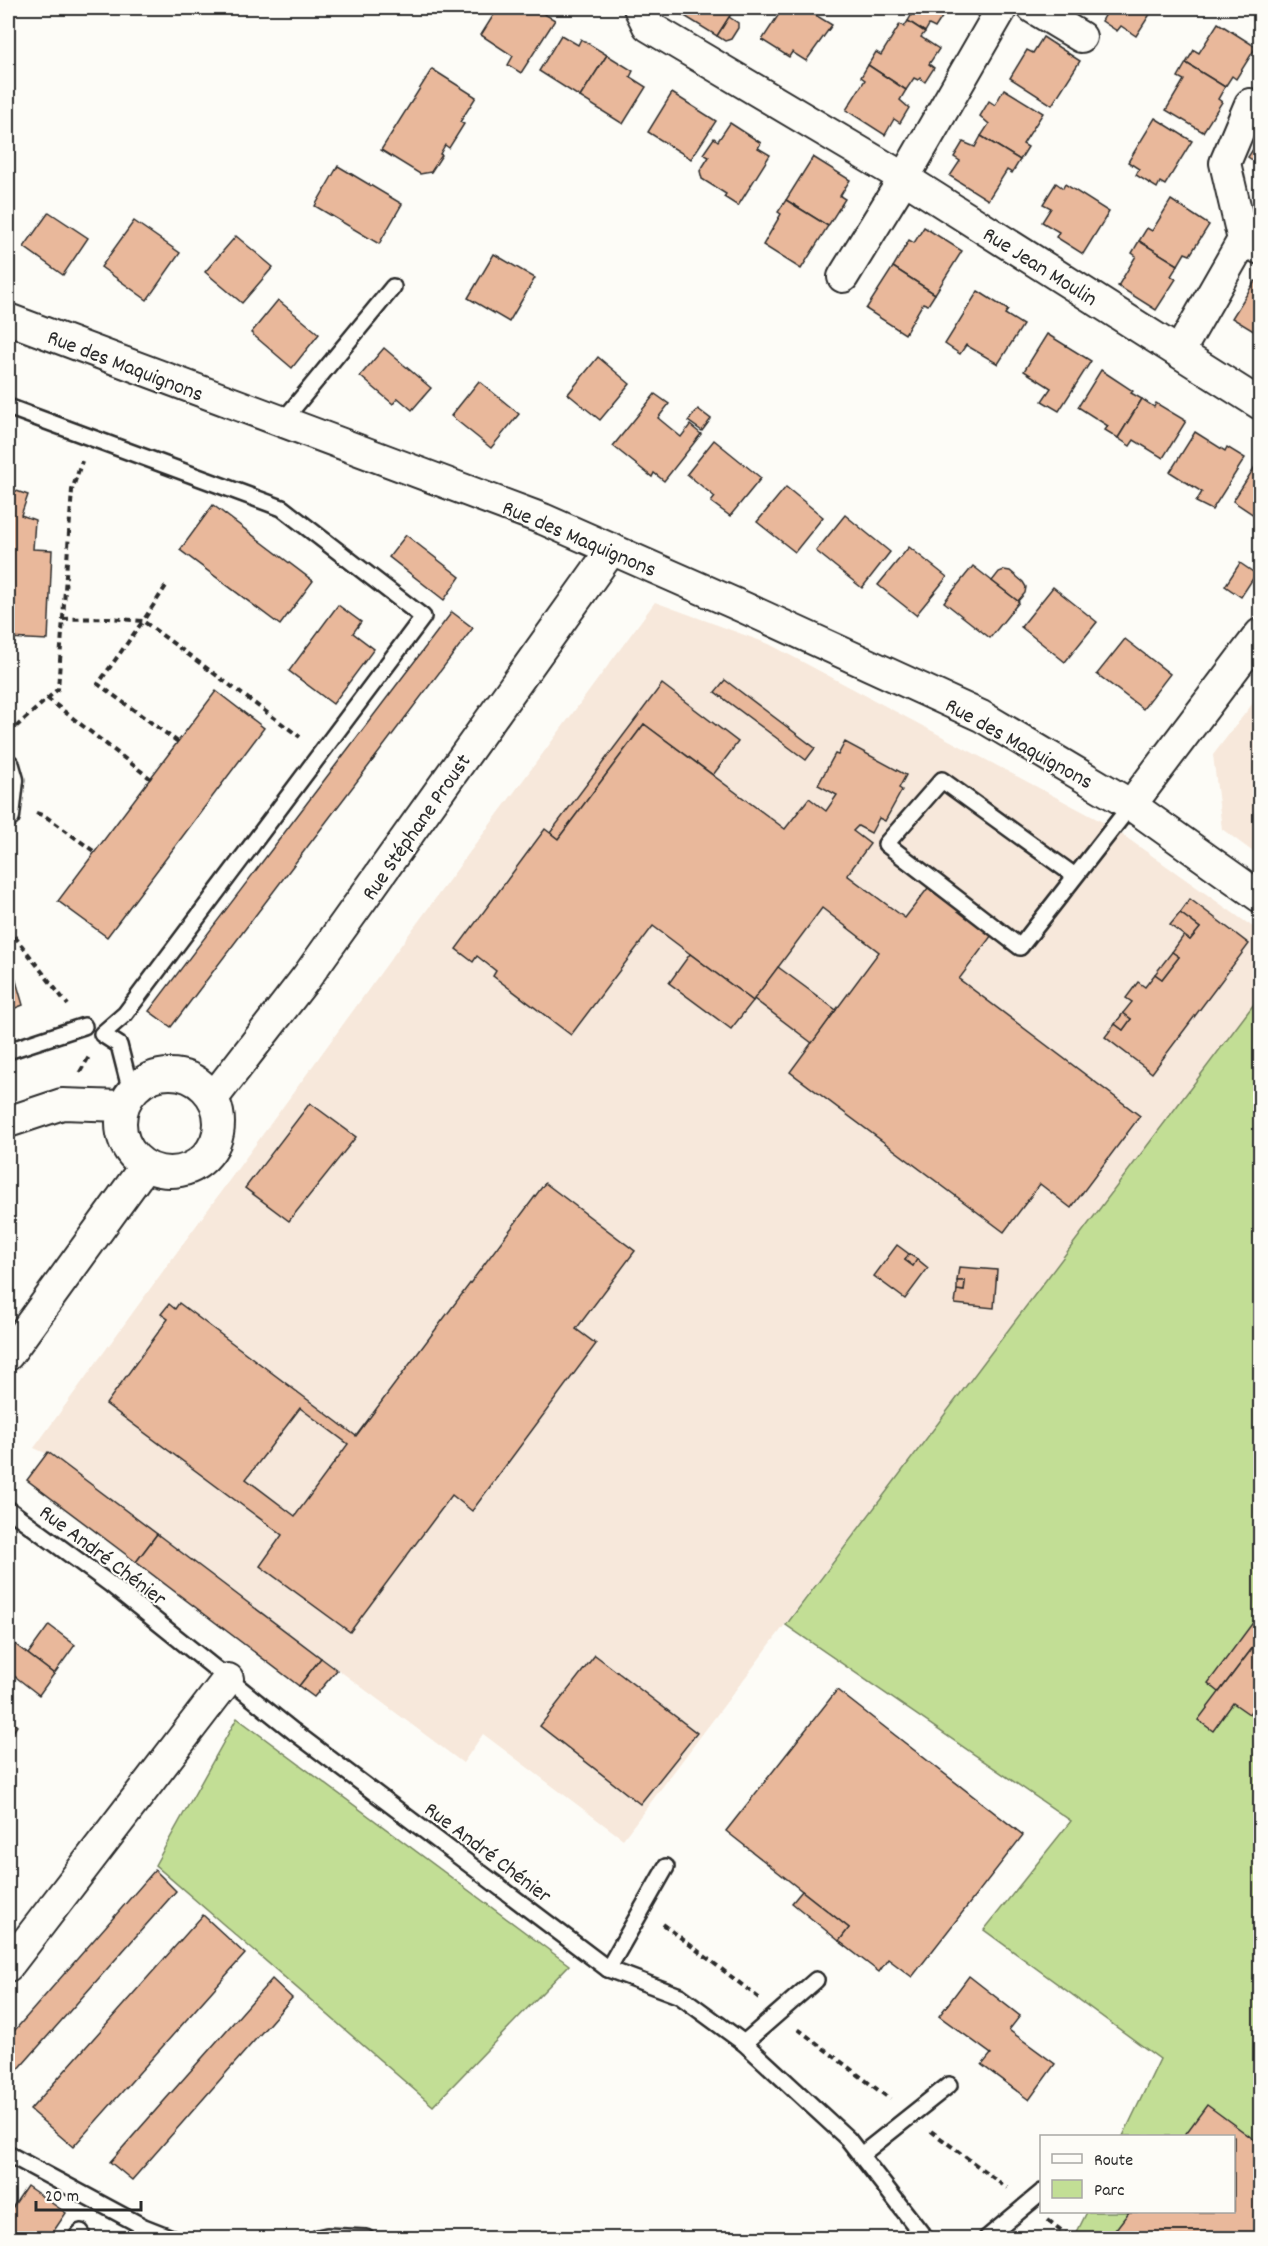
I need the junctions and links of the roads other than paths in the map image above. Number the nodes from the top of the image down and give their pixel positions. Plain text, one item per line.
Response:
1 (639, 8) edge
2 (1002, 8) edge
3 (1033, 8) edge
4 (1081, 37) dead end
5 (1250, 104) dead end
6 (904, 178) junction
7 (1252, 245) edge
8 (843, 277) dead end
9 (393, 287) dead end
10 (8, 319) edge
11 (1179, 352) junction
12 (1260, 404) edge
13 (8, 407) edge
14 (282, 422) junction
15 (612, 549) junction
16 (1260, 634) edge
17 (8, 766) edge
18 (1131, 805) junction
19 (8, 810) edge
20 (1075, 876) junction
21 (1260, 897) edge
22 (84, 1026) dead end
23 (8, 1051) edge
24 (213, 1098) junction
25 (127, 1099) junction
26 (8, 1122) edge
27 (145, 1166) junction
28 (8, 1355) edge
29 (8, 1509) edge
30 (228, 1679) junction
31 (666, 1867) dead end
32 (8, 1966) edge
33 (608, 1969) junction
34 (816, 1980) dead end
35 (744, 2043) junction
36 (949, 2085) dead end
37 (8, 2154) edge
38 (861, 2155) junction
39 (1040, 2193) edge
40 (172, 2238) edge
41 (318, 2238) edge
42 (366, 2238) edge
43 (925, 2238) edge
44 (987, 2238) edge

1 - 6 street, Rue Jean Moulin
2 - 6 street
3 - 4 street
5 - 7 street
6 - 8 street
6 - 11 street, Rue Jean Moulin
7 - 11 street
9 - 14 lane
10 - 14 street, Rue des Maquignons
11 - 12 street, Rue Jean Moulin
13 - 25 lane
14 - 15 street, Rue des Maquignons
15 - 18 street, Rue des Maquignons
15 - 24 street, Rue Stéphane Proust
16 - 18 street
17 - 19 street
18 - 20 lane
18 - 21 street, Rue des Maquignons
20 - 20 lane
22 - 23 lane
24 - 25 street
24 - 27 street
25 - 26 street
25 - 27 street
27 - 28 street
29 - 30 lane, Rue André Chénier
30 - 32 street
30 - 33 lane, Rue André Chénier
31 - 33 lane
33 - 35 lane, Rue André Chénier
34 - 35 lane
35 - 38 lane, Rue André Chénier
36 - 38 lane
37 - 40 lane
38 - 43 lane, Rue André Chénier
39 - 44 lane
41 - 42 lane

